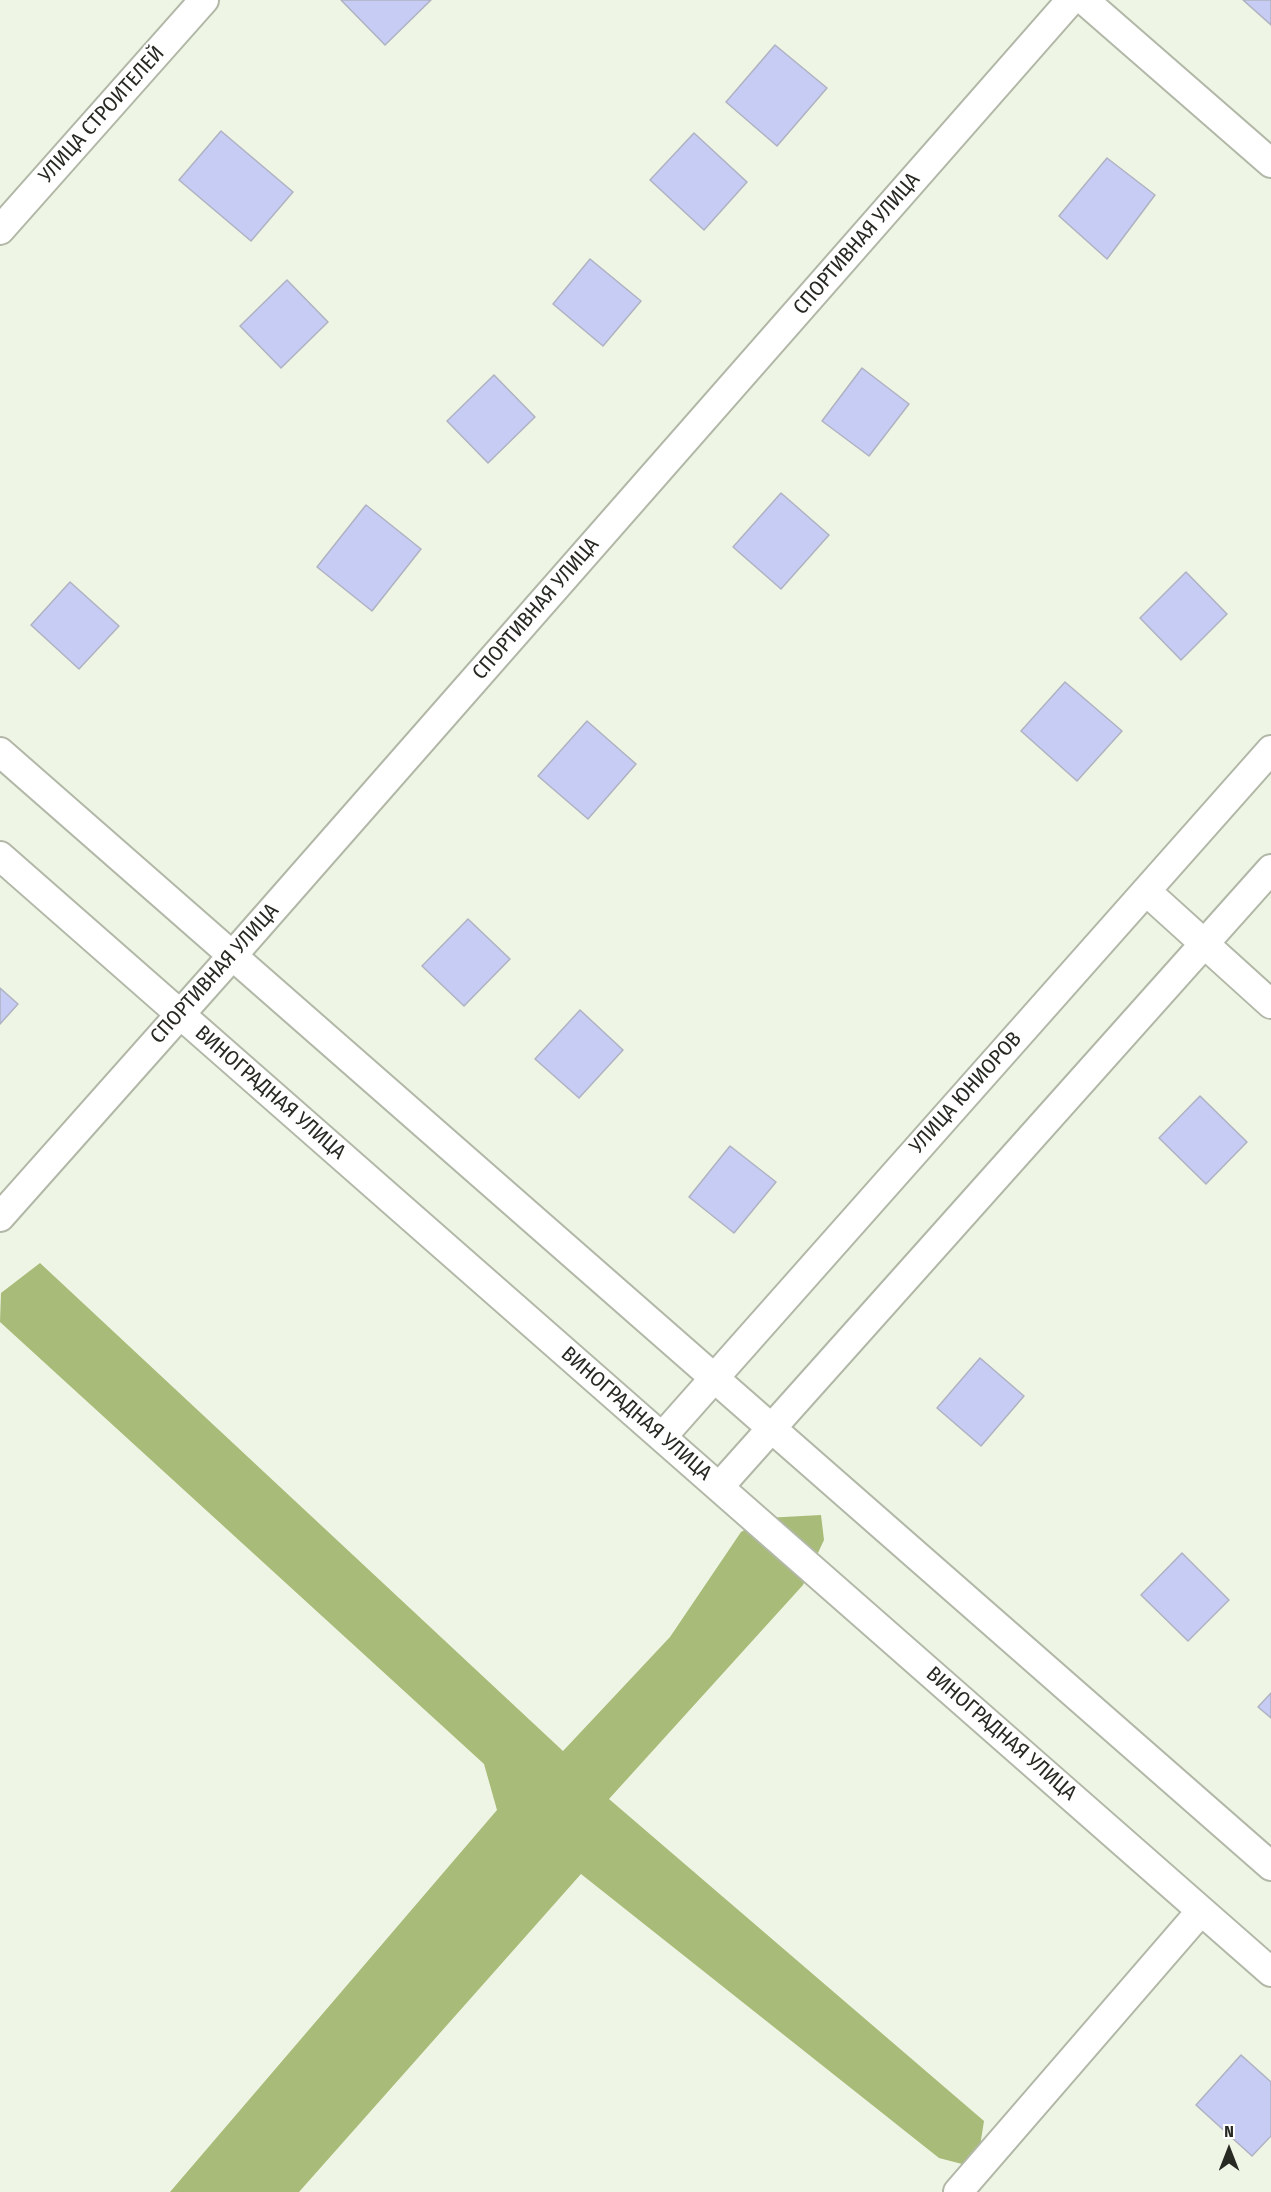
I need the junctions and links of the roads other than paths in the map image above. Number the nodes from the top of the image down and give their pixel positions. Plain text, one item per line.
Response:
1 (204, 0) edge
2 (1071, 0) edge
3 (1084, 0) edge
4 (1271, 162) edge
5 (0, 230) edge
6 (1271, 750) edge
7 (0, 752) edge
8 (0, 856) edge
9 (1271, 869) edge
10 (1146, 891) junction
11 (1204, 944) junction
12 (232, 956) junction
13 (1271, 1004) edge
14 (180, 1014) junction
15 (0, 1217) edge
16 (714, 1378) junction
17 (771, 1428) junction
18 (662, 1437) junction
19 (718, 1487) junction
20 (1271, 1866) edge
21 (1201, 1911) junction
22 (1271, 1972) edge
23 (958, 2192) edge

1 - 5 street, УЛИЦА СТРОИТЕЛЕЙ
2 - 12 street, СПОРТИВНАЯ УЛИЦА
3 - 4 street
6 - 10 street, УЛИЦА ЮНИОРОВ
7 - 12 street
8 - 14 street, ВИНОГРАДНАЯ УЛИЦА
9 - 11 street
10 - 11 street
10 - 16 street, УЛИЦА ЮНИОРОВ
11 - 13 street
11 - 17 street
12 - 14 street, СПОРТИВНАЯ УЛИЦА
12 - 16 street
14 - 15 street, СПОРТИВНАЯ УЛИЦА
14 - 18 street, ВИНОГРАДНАЯ УЛИЦА
16 - 17 street
16 - 18 street, УЛИЦА ЮНИОРОВ
17 - 19 street
17 - 20 street
18 - 19 street, ВИНОГРАДНАЯ УЛИЦА
19 - 21 street, ВИНОГРАДНАЯ УЛИЦА
21 - 22 street, ВИНОГРАДНАЯ УЛИЦА
21 - 23 street

